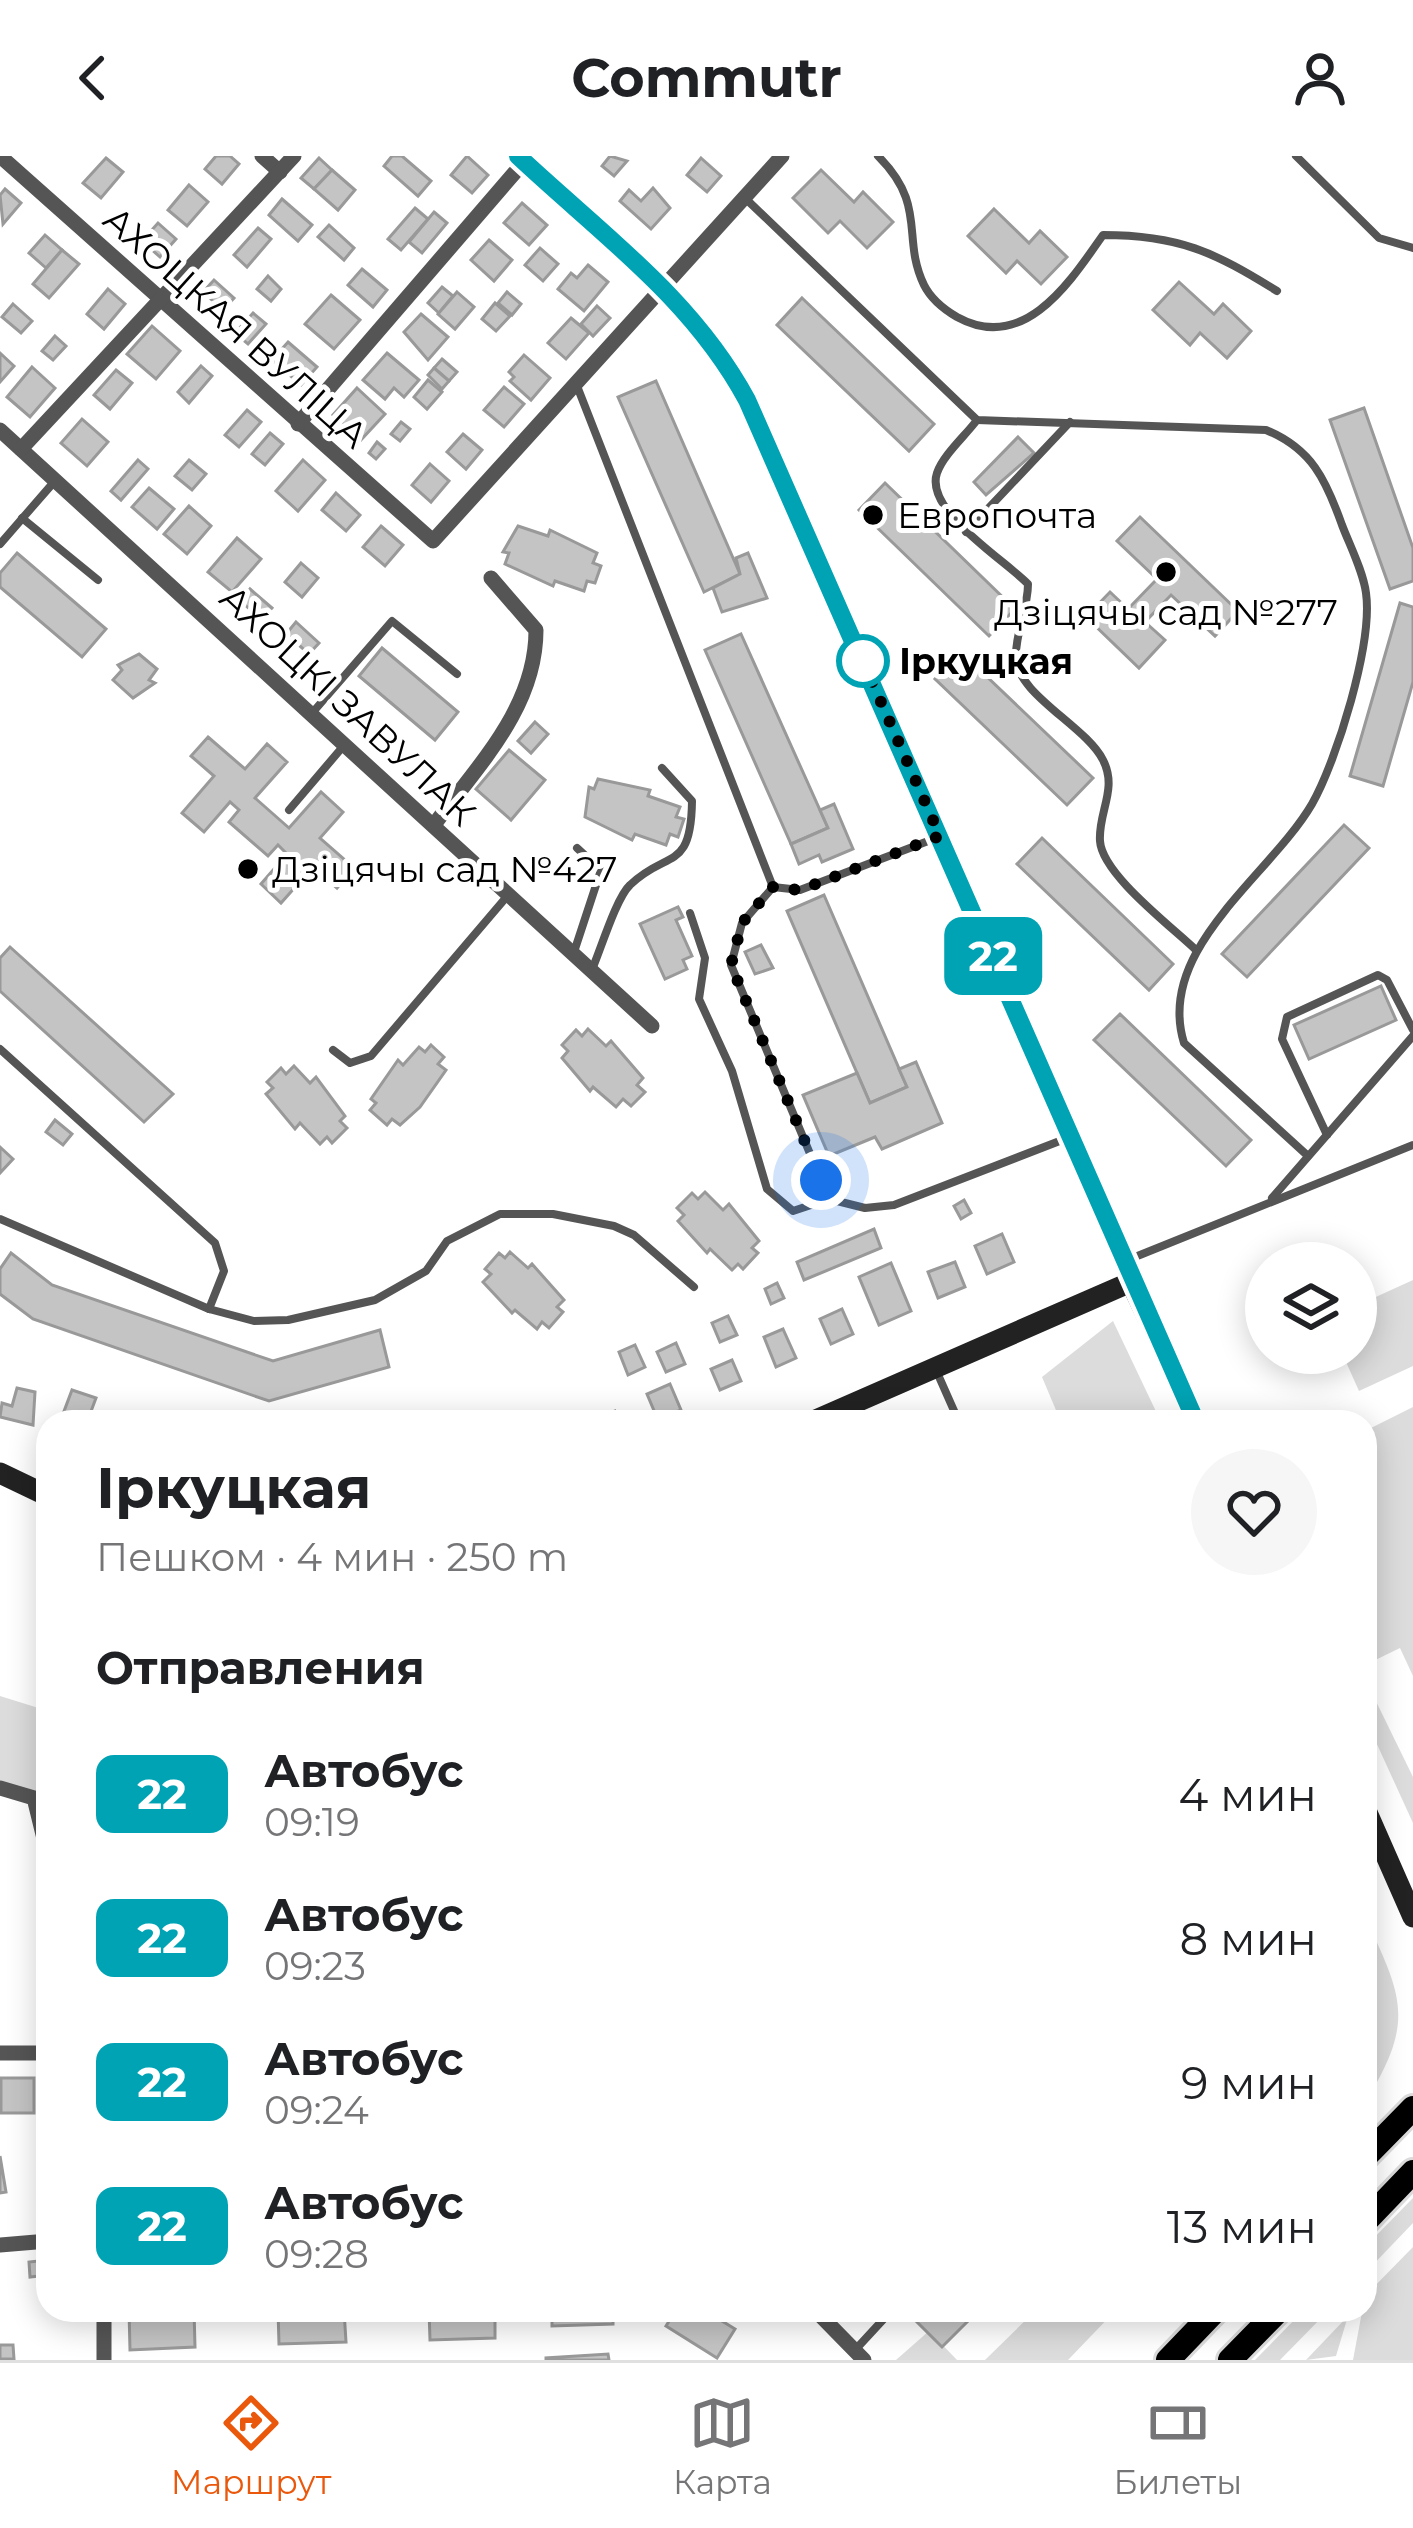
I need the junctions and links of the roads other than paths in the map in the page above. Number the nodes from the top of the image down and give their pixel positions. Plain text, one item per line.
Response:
1 (0, 156) edge
2 (262, 156) edge
3 (294, 156) edge
4 (782, 156) edge
5 (878, 156) edge
6 (1296, 156) edge
7 (524, 158) edge
8 (280, 172) junction
9 (744, 197) junction
10 (1413, 248) edge
11 (663, 286) junction
12 (1277, 292) dead end
13 (160, 302) junction
14 (576, 383) junction
15 (977, 420) junction
16 (1070, 422) junction
17 (298, 424) junction
18 (0, 430) edge
19 (21, 449) junction
20 (56, 480) junction
21 (22, 518) junction
22 (966, 532) junction
23 (0, 544) edge
24 (491, 578) dead end
25 (98, 580) dead end
26 (457, 674) dead end
27 (313, 712) junction
28 (347, 742) junction
29 (662, 768) dead end
30 (289, 810) dead end
31 (434, 825) junction
32 (940, 836) junction
33 (577, 848) dead end
34 (773, 887) junction
35 (509, 894) junction
36 (690, 913) dead end
37 (1196, 950) junction
38 (573, 956) junction
39 (591, 972) junction
40 (652, 1026) dead end
41 (1413, 1033) edge
42 (0, 1049) edge
43 (333, 1050) dead end
44 (1327, 1135) junction
45 (1071, 1136) junction
46 (1413, 1145) edge
47 (1308, 1156) junction
48 (829, 1198) junction
49 (1271, 1199) junction
50 (0, 1220) edge
51 (1127, 1272) junction
52 (694, 1287) dead end
53 (209, 1309) junction
54 (936, 1369) junction
55 (839, 1410) edge
56 (954, 1410) edge
57 (1190, 1410) edge
58 (0, 1473) edge
59 (36, 1490) edge
60 (0, 1788) edge
61 (36, 1806) edge
62 (1377, 1835) edge
63 (1413, 1917) edge
64 (0, 2053) edge
65 (36, 2053) edge
66 (1413, 2108) edge
67 (1377, 2145) edge
68 (1413, 2172) edge
69 (1377, 2210) edge
70 (36, 2243) edge
71 (0, 2245) edge
72 (104, 2322) edge
73 (827, 2322) edge
74 (883, 2322) edge
75 (1204, 2322) edge
76 (1267, 2322) edge
77 (859, 2355) edge
78 (104, 2360) edge
79 (1168, 2360) edge
80 (1230, 2360) edge

1 - 13 street, АХОЦКАЯ ВУЛІЦА
2 - 8 street
3 - 8 street
4 - 9 street
5 - 12 lane
6 - 10 lane
7 - 11 street
7 - 17 street
8 - 13 street
9 - 11 street
9 - 15 lane
11 - 14 street
11 - 32 street
13 - 17 street, АХОЦКАЯ ВУЛІЦА
13 - 19 street
14 - 17 street, АХОЦКАЯ ВУЛІЦА
14 - 34 lane
15 - 16 lane
15 - 22 lane
16 - 22 lane
16 - 37 lane
18 - 19 street, АХОЦКІ ЗАВУЛАК
19 - 20 street, АХОЦКІ ЗАВУЛАК
20 - 21 lane
20 - 27 street, АХОЦКІ ЗАВУЛАК
21 - 23 lane
21 - 25 lane
22 - 37 lane
24 - 31 street
26 - 27 lane
27 - 28 street, АХОЦКІ ЗАВУЛАК
28 - 30 lane
28 - 31 street, АХОЦКІ ЗАВУЛАК
29 - 39 lane
31 - 35 street, АХОЦКІ ЗАВУЛАК
32 - 34 lane
32 - 45 street
33 - 38 lane
34 - 48 lane
35 - 38 street, АХОЦКІ ЗАВУЛАК
35 - 43 lane
36 - 48 lane
37 - 47 lane
38 - 39 street, АХОЦКІ ЗАВУЛАК
39 - 40 street, АХОЦКІ ЗАВУЛАК
41 - 44 lane
41 - 44 lane
42 - 53 lane
44 - 47 lane
45 - 48 lane
45 - 51 street
46 - 49 lane
47 - 49 lane
49 - 51 lane
50 - 53 lane
51 - 54 main road
51 - 57 main road
52 - 53 lane
54 - 55 main road
54 - 56 lane
58 - 59 main road
60 - 61 street
62 - 63 main road
64 - 65 street
66 - 67 main road
68 - 69 main road
70 - 71 street
72 - 78 street
73 - 77 street
74 - 77 lane
75 - 79 main road
76 - 80 main road

